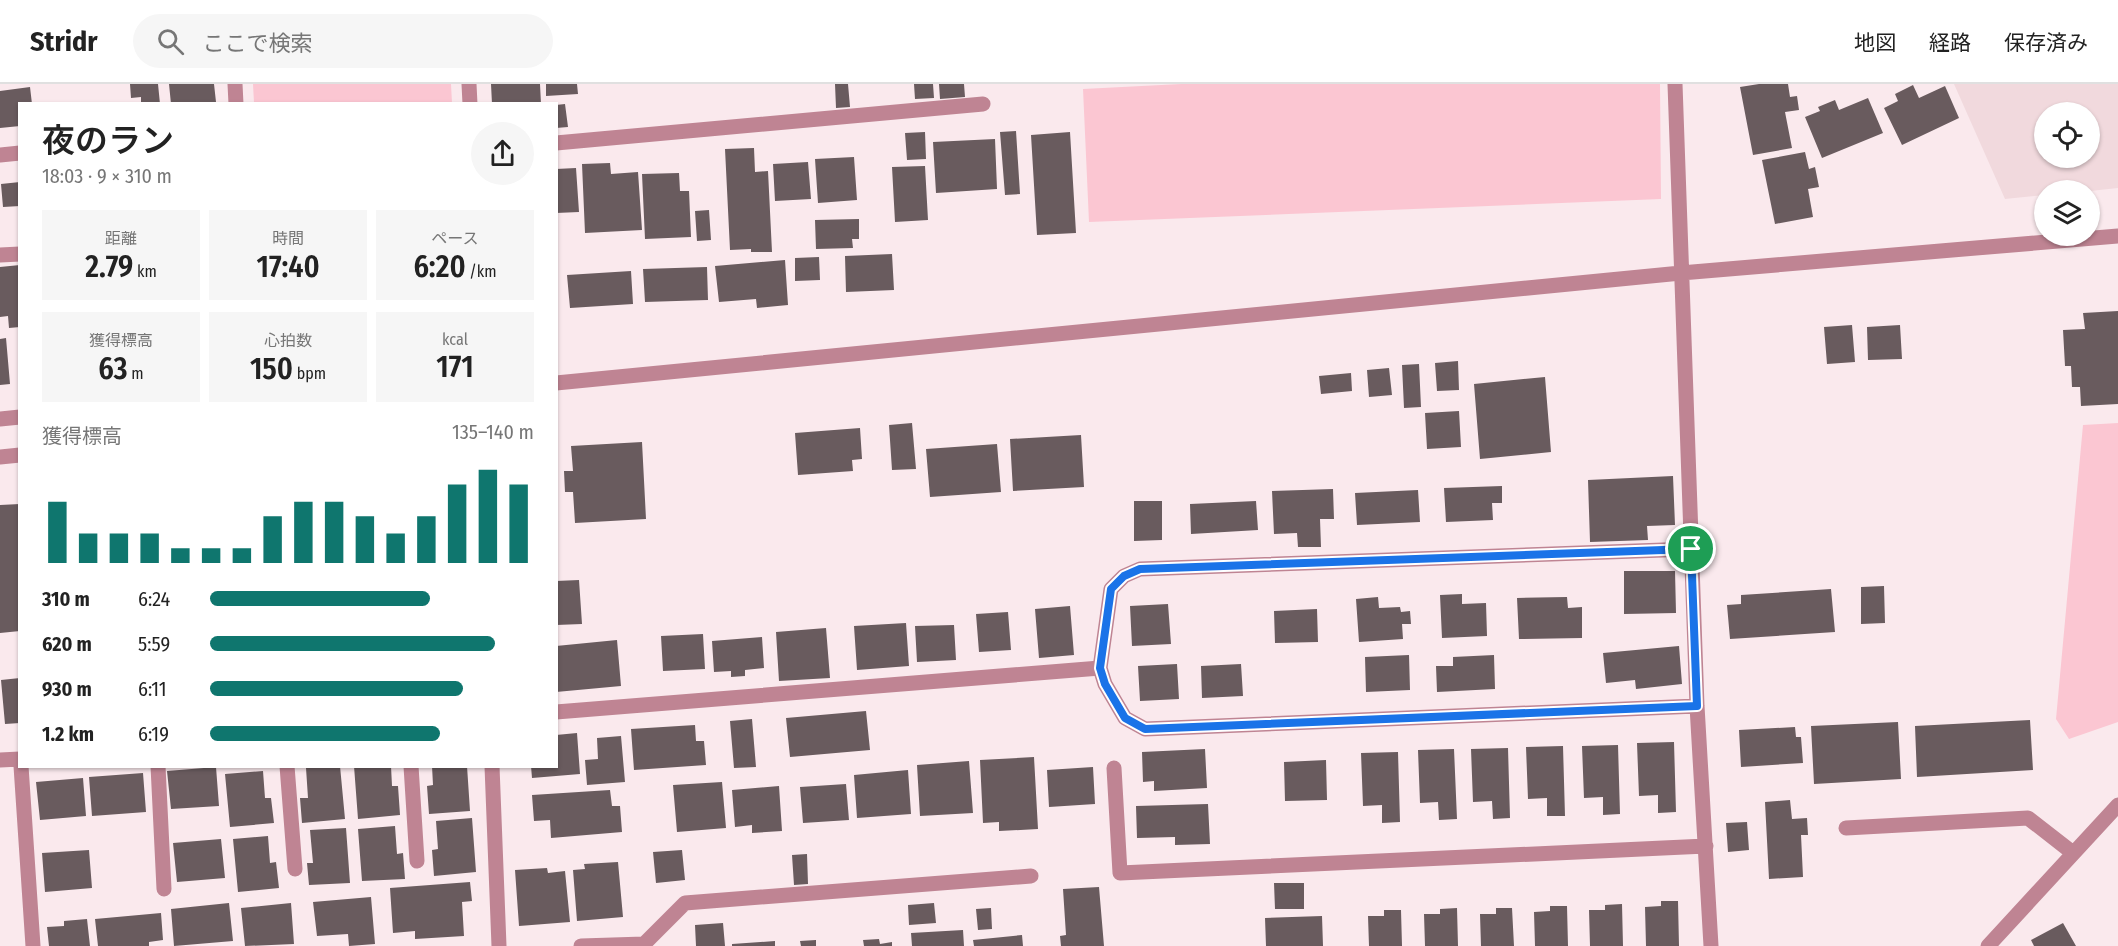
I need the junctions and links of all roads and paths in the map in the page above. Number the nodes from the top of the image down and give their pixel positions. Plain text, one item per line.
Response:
1 (235, 84) edge
2 (469, 84) edge
3 (1675, 84) edge
4 (236, 102) edge
5 (470, 102) edge
6 (983, 104) dead end
7 (558, 143) edge
8 (18, 153) edge
9 (0, 155) edge
10 (2118, 236) edge
11 (18, 254) edge
12 (0, 255) edge
13 (1681, 273) junction
14 (558, 383) edge
15 (18, 417) edge
16 (0, 419) edge
17 (18, 455) edge
18 (0, 457) edge
19 (1691, 549) junction
20 (1100, 668) junction
21 (1697, 706) junction
22 (558, 712) edge
23 (18, 759) edge
24 (0, 760) edge
25 (21, 768) edge
26 (158, 768) edge
27 (287, 768) edge
28 (411, 768) edge
29 (492, 768) edge
30 (1114, 768) dead end
31 (2118, 805) edge
32 (1846, 828) dead end
33 (1706, 846) junction
34 (2073, 853) junction
35 (417, 861) dead end
36 (295, 869) dead end
37 (1031, 876) dead end
38 (164, 889) dead end
39 (33, 946) edge
40 (499, 946) edge
41 (581, 946) edge
42 (1711, 946) edge
43 (1988, 946) edge

1 - 4 street
2 - 5 street
3 - 13 street
6 - 7 street
8 - 9 street
10 - 13 street
11 - 12 street
13 - 14 street
13 - 19 street
15 - 16 street
17 - 18 street
19 - 20 street
19 - 21 street
20 - 21 street
20 - 22 street
21 - 33 street
23 - 24 street
25 - 39 street
26 - 38 street
27 - 36 street
28 - 35 street
29 - 40 street
30 - 33 street
31 - 34 street
32 - 34 street
33 - 42 street
34 - 43 street
37 - 41 street

